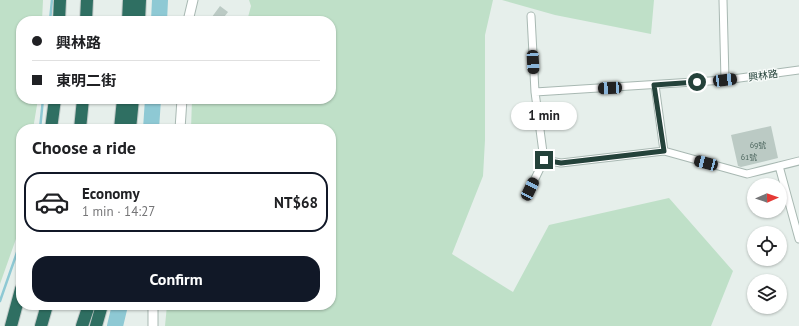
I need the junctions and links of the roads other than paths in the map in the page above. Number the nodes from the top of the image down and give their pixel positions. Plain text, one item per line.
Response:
1 (60, 0) edge
2 (87, 0) edge
3 (129, 0) edge
4 (140, 0) edge
5 (193, 0) edge
6 (723, 0) edge
7 (59, 16) edge
8 (86, 16) edge
9 (128, 16) edge
10 (139, 16) edge
11 (189, 16) edge
12 (531, 16) dead end
13 (799, 70) edge
14 (725, 80) junction
15 (654, 85) junction
16 (535, 92) junction
17 (54, 104) edge
18 (82, 104) edge
19 (122, 104) edge
20 (132, 104) edge
21 (182, 104) edge
22 (52, 124) edge
23 (80, 124) edge
24 (120, 124) edge
25 (130, 124) edge
26 (180, 124) edge
27 (664, 151) junction
28 (544, 160) junction
29 (799, 161) edge
30 (779, 166) junction
31 (530, 189) dead end
32 (799, 239) edge
33 (16, 308) edge
34 (46, 310) edge
35 (87, 310) edge
36 (101, 310) edge
37 (153, 310) edge
38 (11, 326) edge
39 (41, 326) edge
40 (82, 326) edge
41 (96, 326) edge
42 (153, 326) edge

1 - 7 highway
2 - 8 highway
3 - 9 highway
4 - 10 highway
5 - 11 street
6 - 14 street
12 - 16 street
13 - 14 street, 興林路
14 - 15 street, 興林路
15 - 16 street, 興林路
15 - 27 street
16 - 28 street
17 - 22 highway
18 - 23 highway
19 - 24 highway
20 - 25 highway
21 - 26 street
27 - 28 street
27 - 30 street
28 - 31 street
29 - 30 street
30 - 32 street
33 - 38 highway
34 - 39 highway
35 - 40 highway
36 - 41 highway
37 - 42 street

